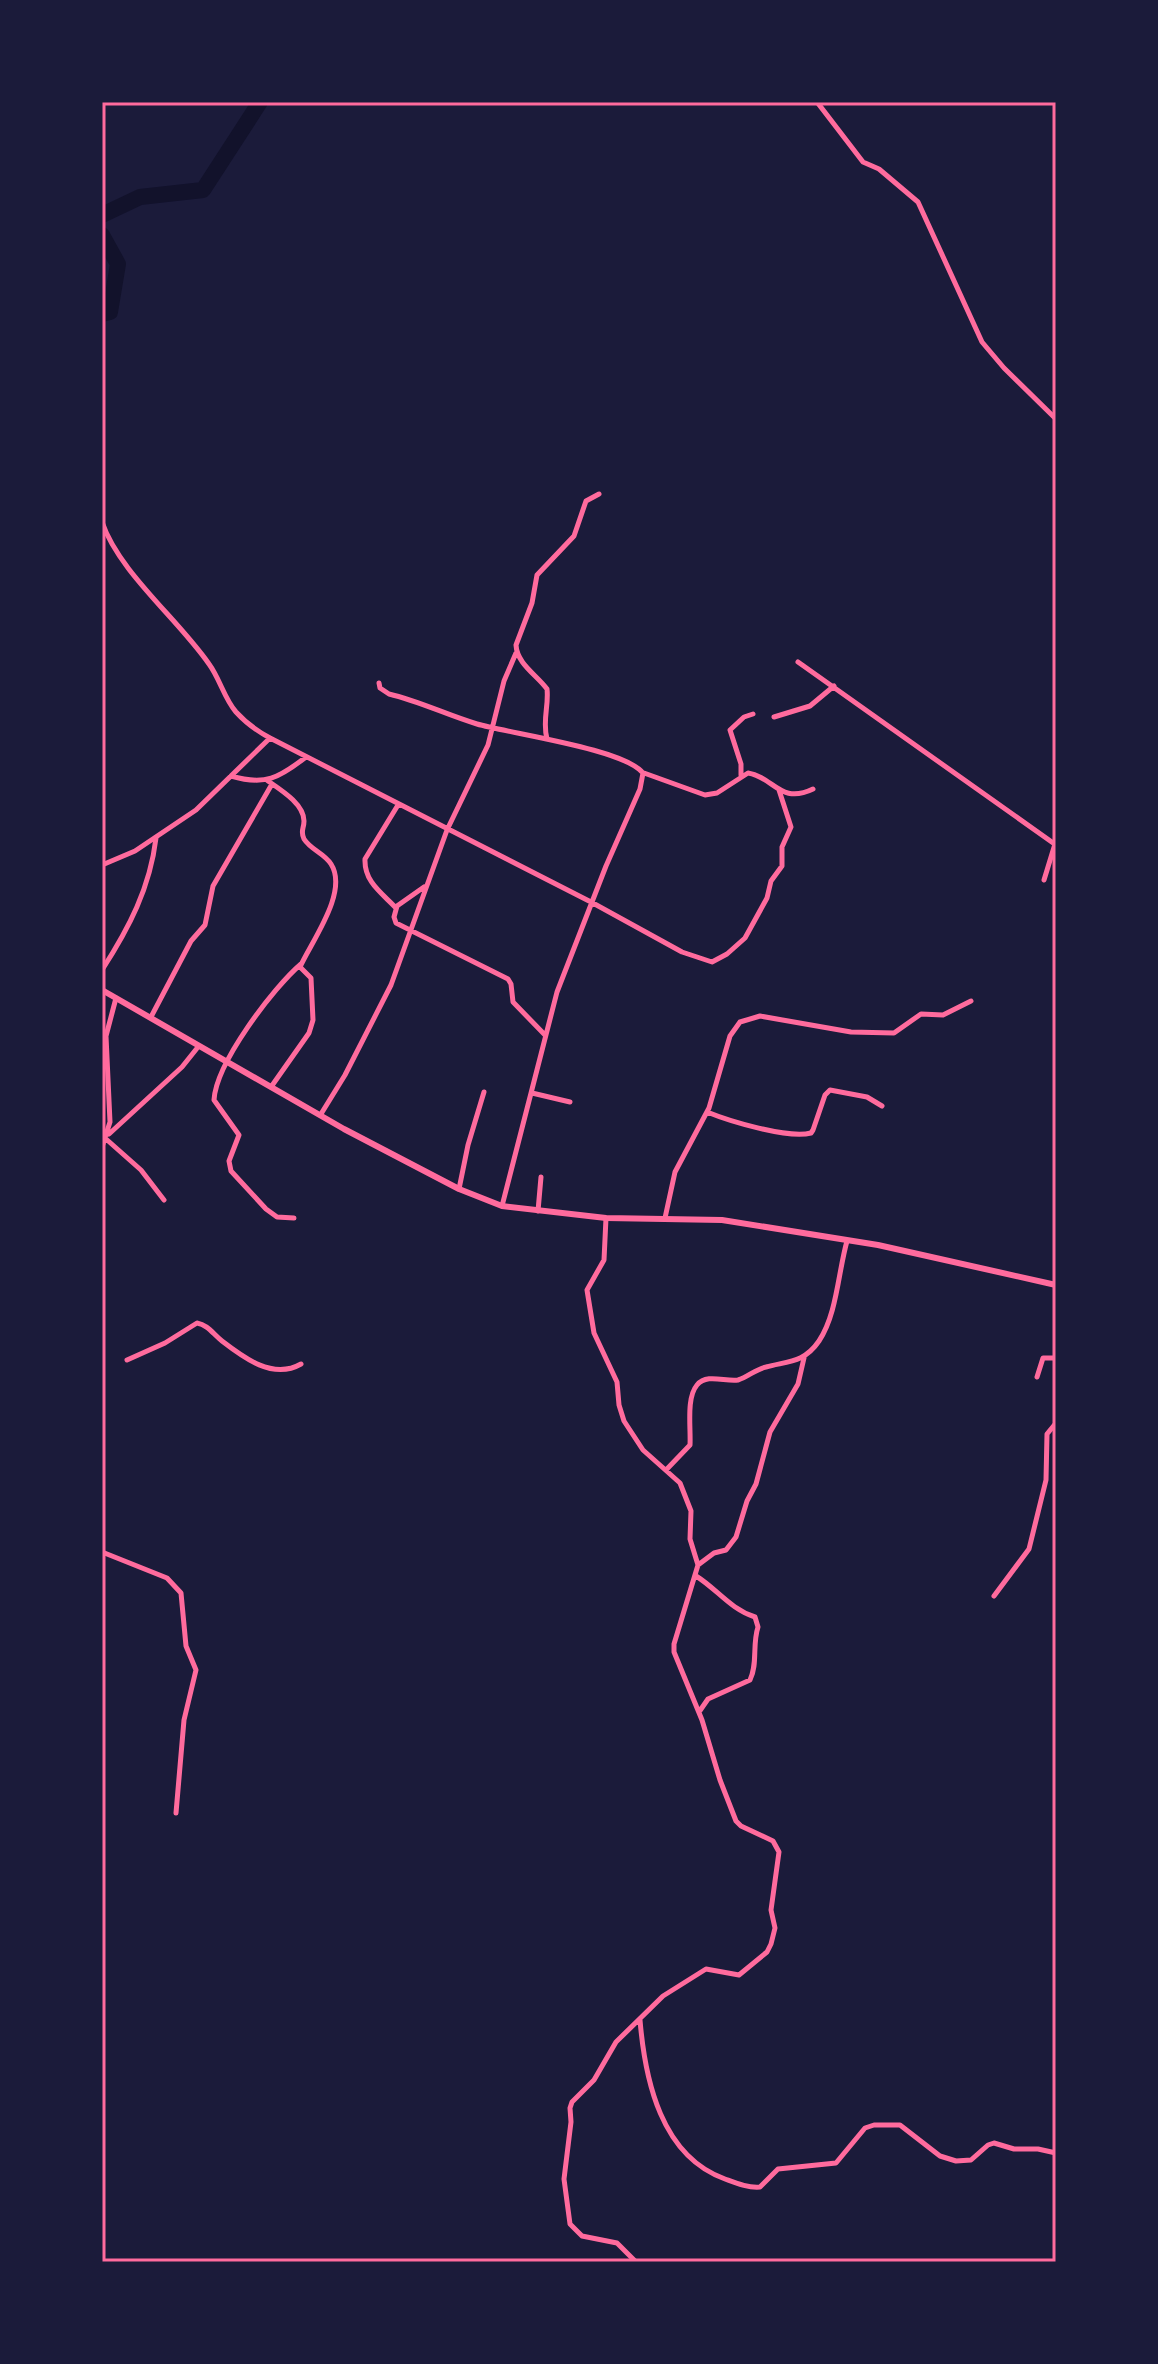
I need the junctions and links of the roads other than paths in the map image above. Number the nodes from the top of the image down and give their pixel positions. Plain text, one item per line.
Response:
1 (817, 102) edge
2 (1056, 419) edge
3 (599, 494) dead end
4 (102, 522) edge
5 (516, 653) junction
6 (798, 662) dead end
7 (379, 683) dead end
8 (834, 686) junction
9 (753, 714) dead end
10 (774, 717) dead end
11 (494, 728) junction
12 (270, 738) junction
13 (547, 739) junction
14 (306, 757) junction
15 (643, 773) junction
16 (231, 776) junction
17 (741, 776) junction
18 (270, 783) junction
19 (813, 789) dead end
20 (779, 790) junction
21 (398, 805) junction
22 (447, 830) junction
23 (156, 837) junction
24 (1056, 844) edge
25 (102, 865) edge
26 (1044, 880) dead end
27 (425, 887) junction
28 (591, 902) junction
29 (396, 908) junction
30 (408, 931) junction
31 (301, 963) junction
32 (102, 970) edge
33 (102, 990) edge
34 (116, 998) junction
35 (971, 1001) dead end
36 (151, 1017) junction
37 (545, 1035) junction
38 (198, 1047) junction
39 (226, 1063) junction
40 (104, 1073) edge
41 (271, 1087) junction
42 (484, 1092) dead end
43 (532, 1093) junction
44 (570, 1102) dead end
45 (882, 1106) dead end
46 (707, 1112) junction
47 (321, 1114) junction
48 (107, 1137) junction
49 (102, 1147) edge
50 (541, 1177) dead end
51 (459, 1189) junction
52 (164, 1200) dead end
53 (502, 1206) junction
54 (538, 1212) junction
55 (294, 1218) dead end
56 (606, 1218) junction
57 (665, 1218) junction
58 (847, 1241) junction
59 (1056, 1285) edge
60 (804, 1357) junction
61 (1056, 1358) edge
62 (127, 1360) dead end
63 (301, 1364) dead end
64 (1037, 1377) dead end
65 (1056, 1423) edge
66 (666, 1470) junction
67 (102, 1552) edge
68 (698, 1565) junction
69 (696, 1576) junction
70 (994, 1596) dead end
71 (699, 1712) junction
72 (176, 1813) dead end
73 (640, 2019) junction
74 (1056, 2153) edge
75 (636, 2262) edge

1 - 2 street
3 - 5 street
4 - 12 street
5 - 11 street
5 - 13 street
6 - 8 street
7 - 11 street
8 - 10 street
8 - 24 street
9 - 17 street
11 - 13 street
11 - 22 street
12 - 14 street
12 - 16 street
13 - 15 street
14 - 18 street
14 - 21 street
15 - 17 street
15 - 28 street
16 - 18 street
16 - 23 street
17 - 20 street
18 - 31 street
18 - 36 street
19 - 20 street
20 - 28 street
21 - 22 street
21 - 29 street
22 - 27 street
22 - 28 street
23 - 25 street
23 - 32 street
24 - 26 street
27 - 29 street
27 - 30 street
28 - 37 street
29 - 30 street
30 - 37 street
30 - 47 street
31 - 39 street
31 - 41 street
33 - 34 street
34 - 36 street
34 - 40 street
35 - 46 street
36 - 38 street
37 - 43 street
38 - 39 street
38 - 48 street
39 - 41 street
39 - 55 street
40 - 48 street
41 - 47 street
42 - 51 street
43 - 44 street
43 - 53 street
45 - 46 street
46 - 57 street
47 - 51 street
48 - 49 street
48 - 52 street
50 - 54 street
51 - 53 street
53 - 54 street
54 - 56 street
56 - 57 street
56 - 66 street
57 - 58 street
58 - 59 street
58 - 60 street
60 - 66 street
60 - 68 street
61 - 64 street
62 - 63 street
65 - 70 street
66 - 68 street
67 - 72 street
68 - 69 street
69 - 71 street
69 - 71 street
71 - 73 street
73 - 74 street
73 - 75 street

